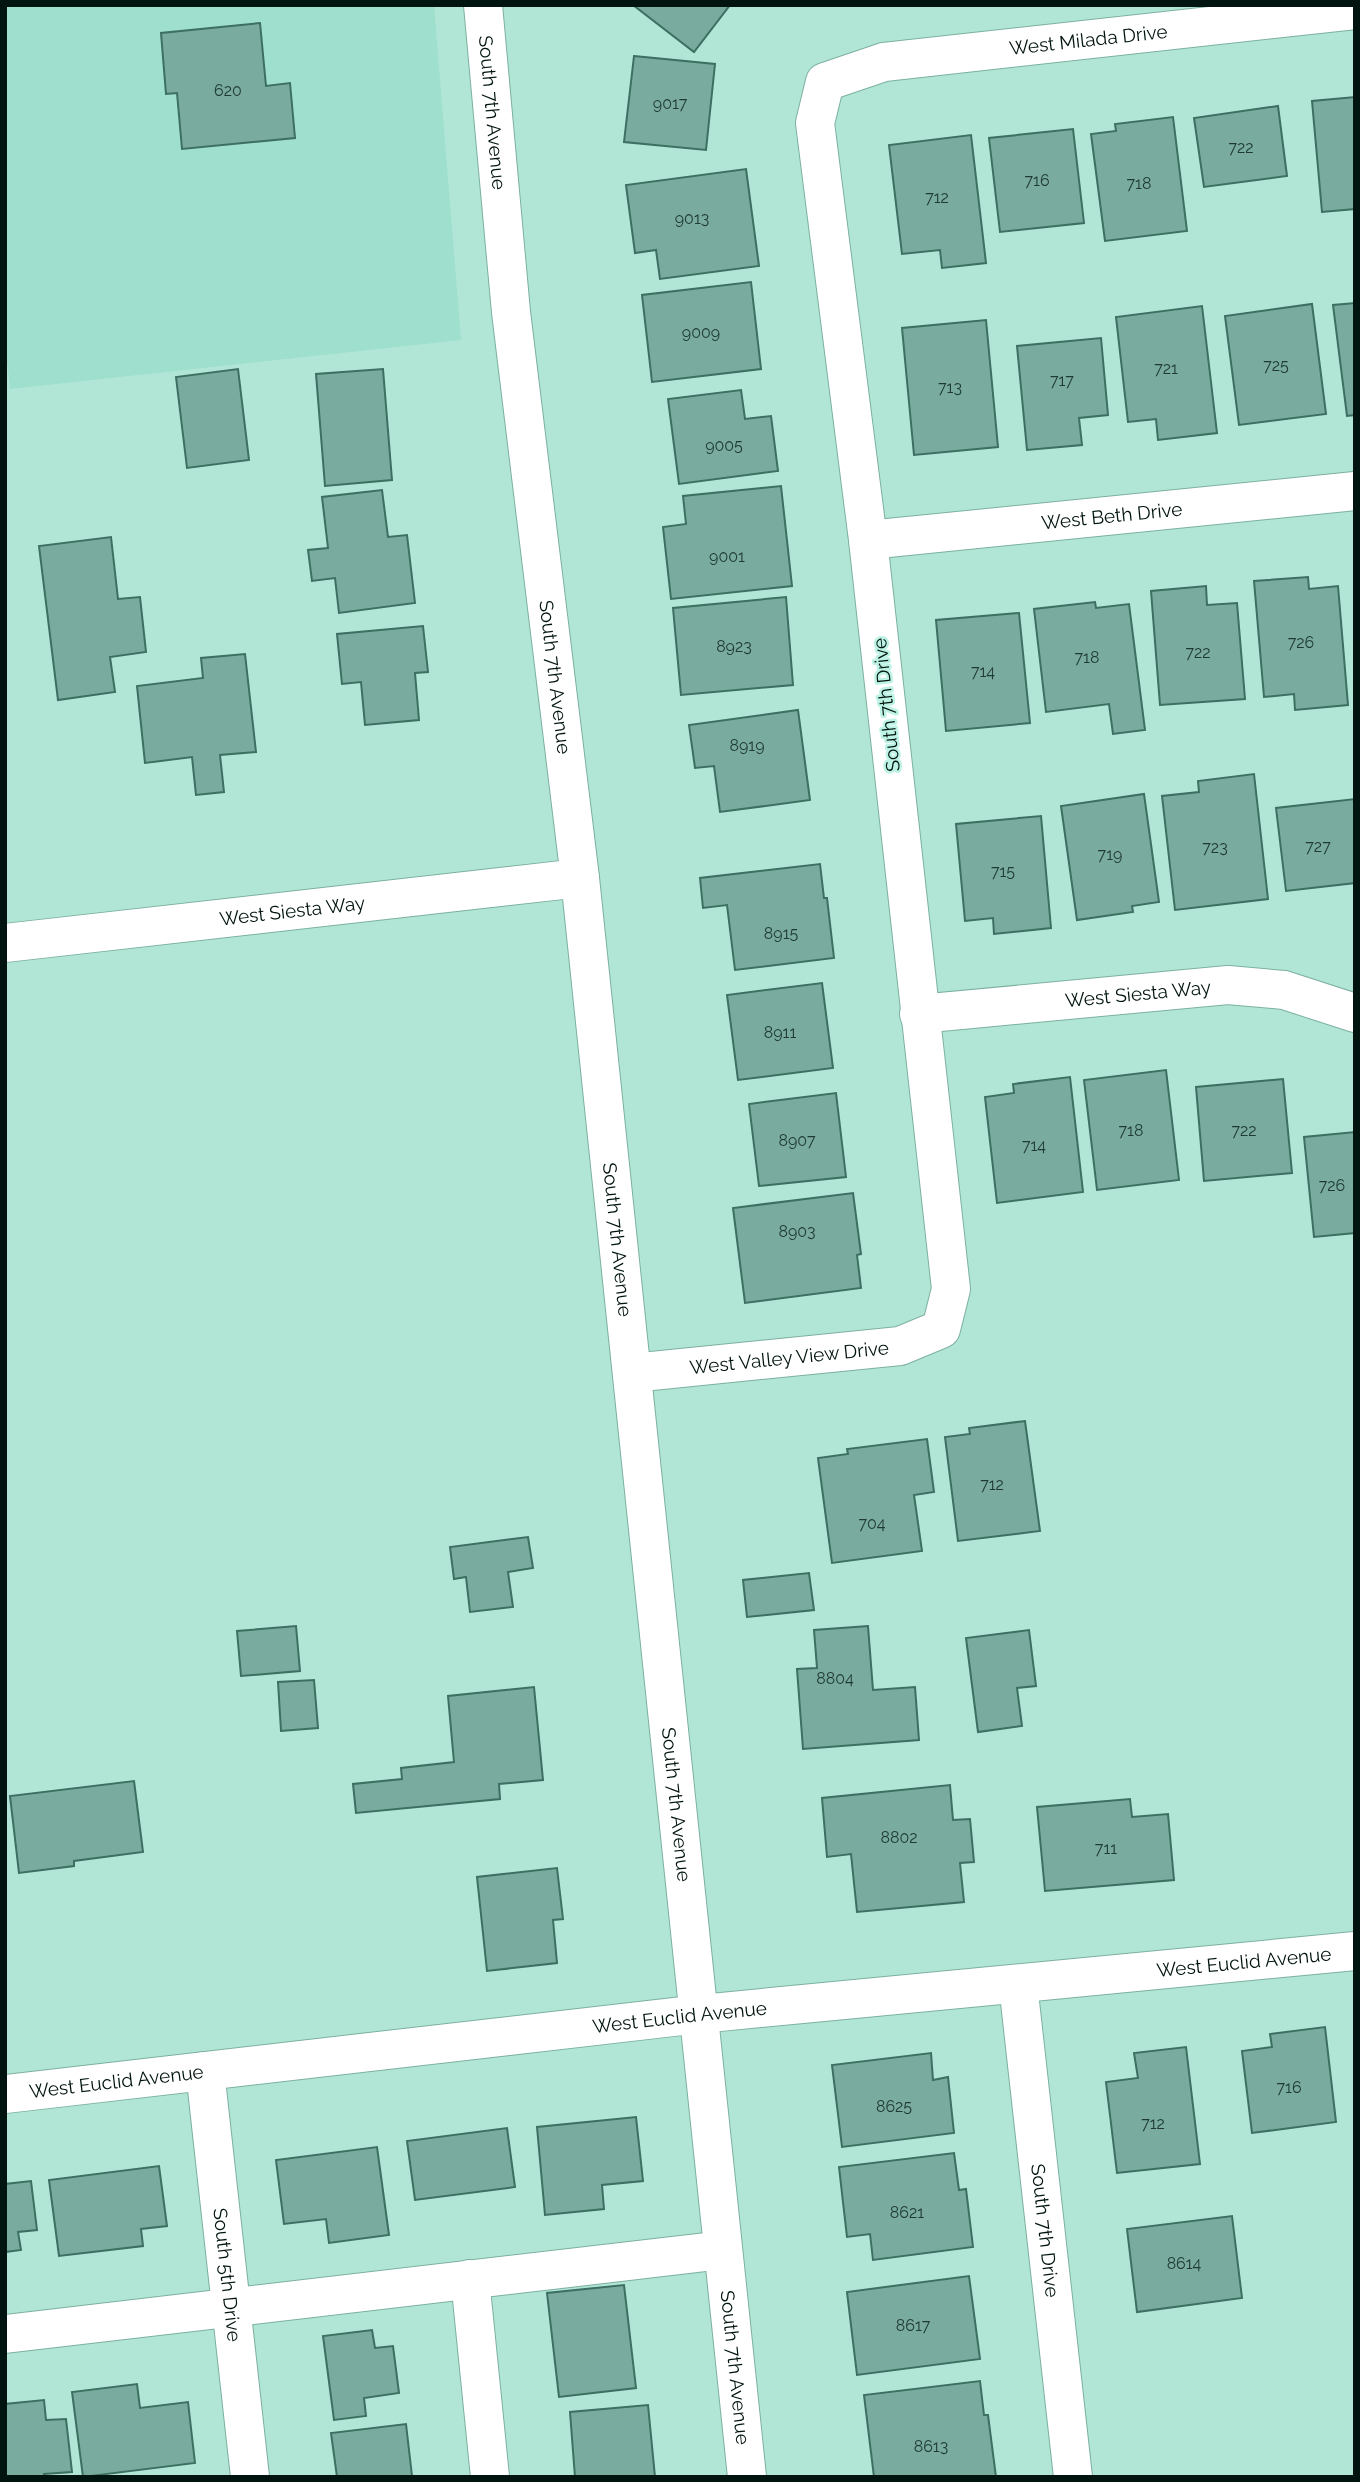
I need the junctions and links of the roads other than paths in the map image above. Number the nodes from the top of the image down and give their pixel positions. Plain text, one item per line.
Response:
1 (483, 5) edge
2 (1355, 10) edge
3 (825, 82) joint
4 (1355, 491) edge
5 (868, 540) junction
6 (580, 878) junction
7 (5, 943) edge
8 (1355, 1013) edge
9 (919, 1014) junction
10 (941, 1329) joint
11 (632, 1373) junction
12 (1355, 1951) edge
13 (1018, 1984) junction
14 (699, 2014) junction
15 (205, 2071) junction
16 (5, 2094) edge
17 (723, 2250) junction
18 (470, 2279) junction
19 (231, 2308) junction
20 (5, 2334) edge
21 (250, 2477) edge
22 (490, 2477) edge
23 (747, 2477) edge
24 (1073, 2477) edge

1 - 6 street, South 7th Avenue
2 - 3 street, West Milada Drive
3 - 5 street, South 7th Drive
4 - 5 street, West Beth Drive
5 - 9 street, South 7th Drive
6 - 7 street, West Siesta Way
6 - 11 street, South 7th Avenue
8 - 9 street, West Siesta Way
9 - 10 street, South 7th Drive
10 - 11 street, West Valley View Drive
11 - 14 street, South 7th Avenue
12 - 13 street, West Euclid Avenue
13 - 14 street, West Euclid Avenue
13 - 24 street, South 7th Drive
14 - 15 street, West Euclid Avenue
14 - 17 street, South 7th Avenue
15 - 16 street, West Euclid Avenue
15 - 19 street, South 5th Drive
17 - 18 street
17 - 23 street, South 7th Avenue
18 - 19 street
18 - 22 street
19 - 20 street
19 - 21 street, South 5th Drive

